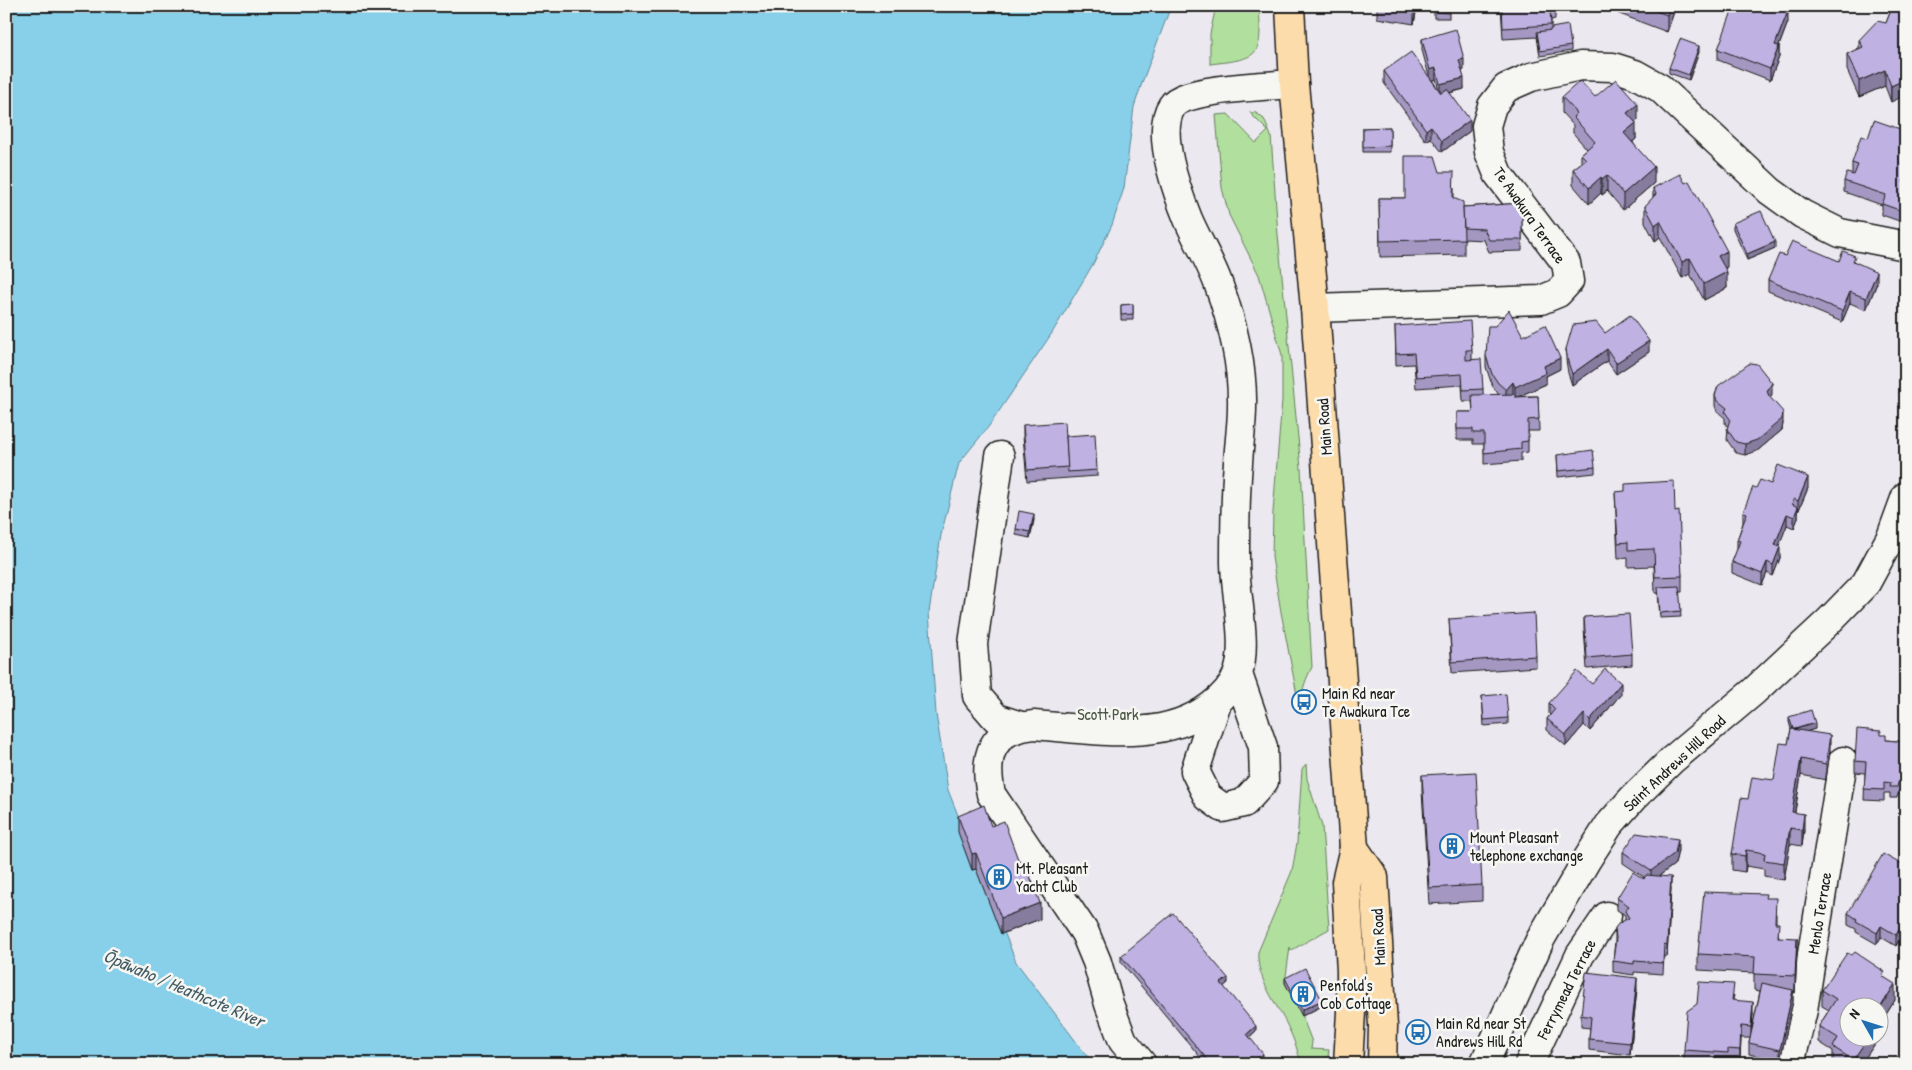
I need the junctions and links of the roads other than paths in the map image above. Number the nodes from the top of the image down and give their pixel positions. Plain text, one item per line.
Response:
1 (1290, 6) edge
2 (1294, 84) junction
3 (1906, 246) edge
4 (1315, 308) junction
5 (1000, 456) dead end
6 (1906, 496) edge
7 (1238, 674) junction
8 (1217, 702) junction
9 (1021, 726) junction
10 (1842, 761) dead end
11 (1354, 848) junction
12 (1607, 916) dead end
13 (1142, 1064) edge
14 (1348, 1064) edge
15 (1382, 1064) edge
16 (1484, 1064) edge
17 (1528, 1064) edge
18 (1790, 1064) edge

1 - 2 main road, Main Road
2 - 4 main road, Main Road
2 - 7 street
3 - 4 street, Te Awakura Terrace
4 - 11 main road, Main Road
5 - 9 street
6 - 16 street, Saint Andrews Hill Road
7 - 8 street
7 - 8 street
8 - 9 street
9 - 13 street
10 - 18 street, Menlo Terrace
11 - 14 main road, Main Road
11 - 15 main road, Main Road
12 - 17 street, Ferrymead Terrace

